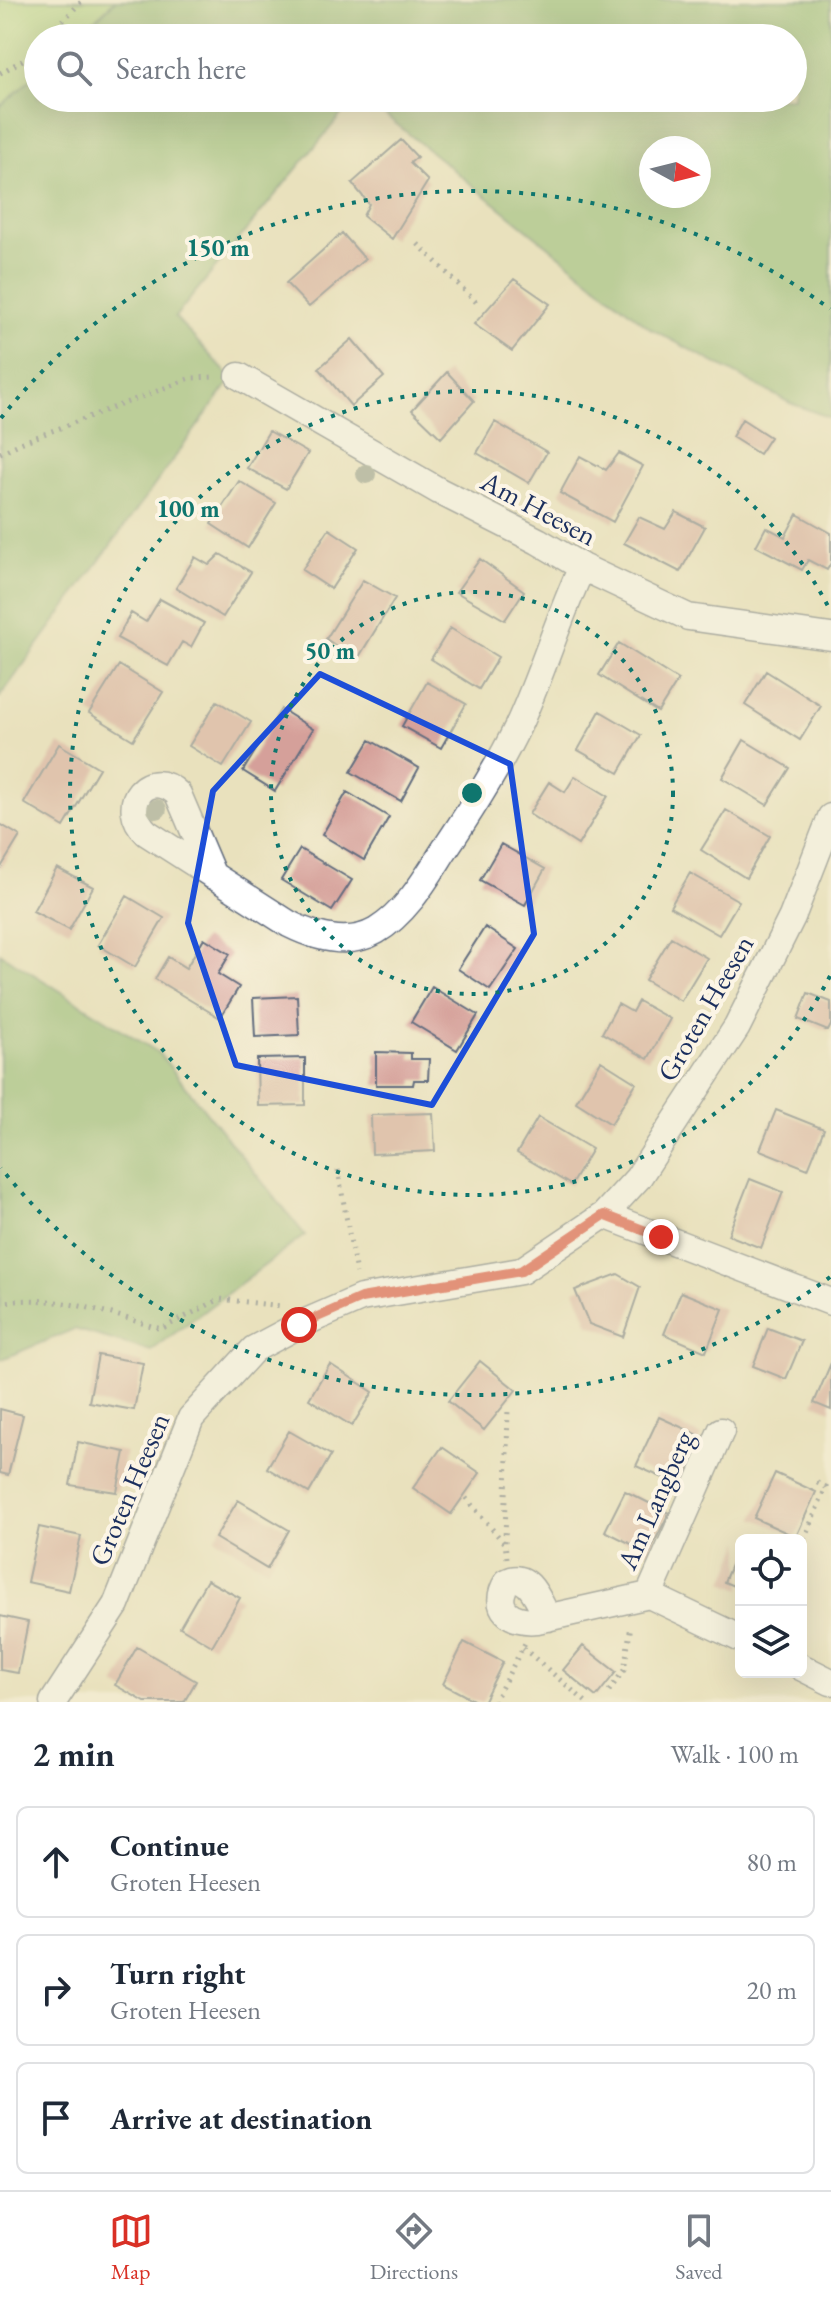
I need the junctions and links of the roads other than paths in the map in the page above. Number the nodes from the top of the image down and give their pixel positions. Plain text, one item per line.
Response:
1 (239, 376) road end
2 (582, 567) junction
3 (831, 637) edge
4 (831, 817) edge
5 (213, 876) dead end
6 (604, 1215) junction
7 (831, 1302) edge
8 (721, 1431) dead end
9 (511, 1579) road end
10 (642, 1597) junction
11 (735, 1636) edge
12 (807, 1670) edge
13 (831, 1682) edge
14 (53, 1702) edge

1 - 2 street, Am Heesen
2 - 3 street, Am Heesen
2 - 5 street
4 - 6 street, Groten Heesen
6 - 7 street
6 - 14 street, Groten Heesen
8 - 10 street, Am Langberg
9 - 10 street, Am Langberg
10 - 11 street, Am Langberg
12 - 13 street

